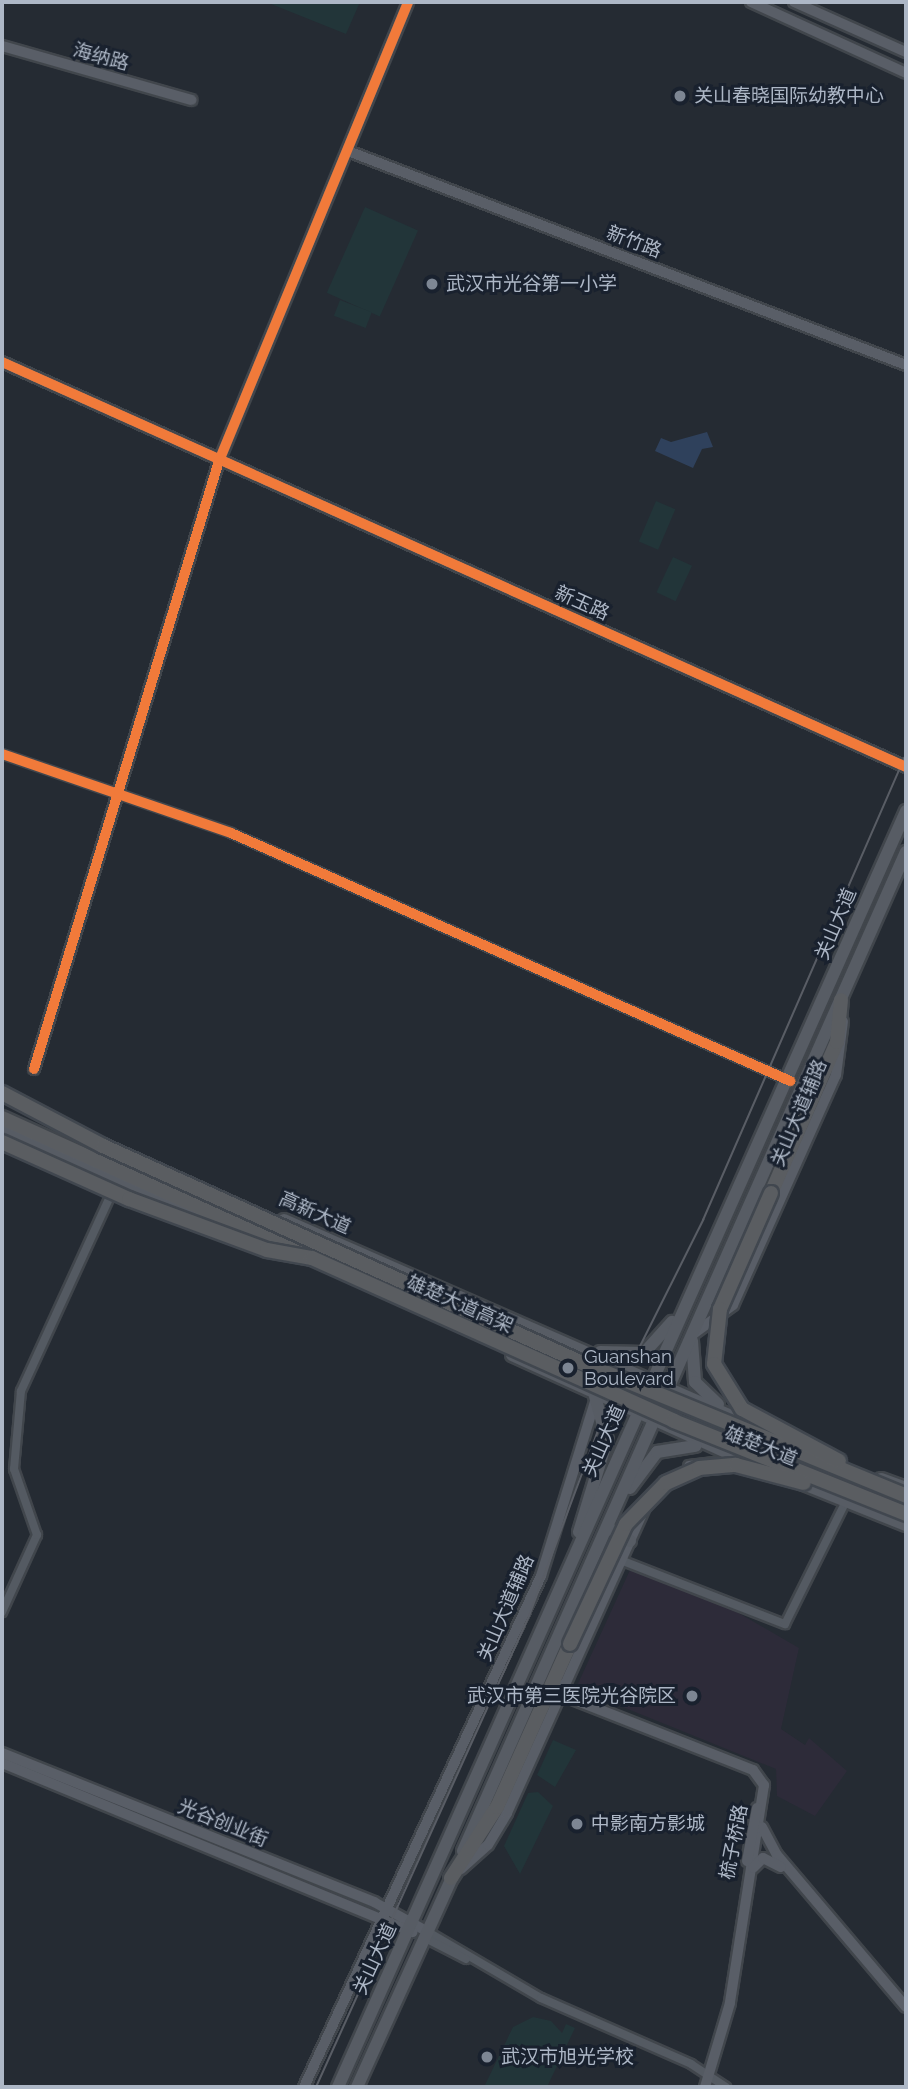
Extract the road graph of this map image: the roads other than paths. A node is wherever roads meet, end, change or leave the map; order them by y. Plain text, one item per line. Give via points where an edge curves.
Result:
1 (408, 2) edge
2 (751, 2) edge
3 (794, 2) edge
4 (2, 46) edge
5 (906, 51) edge
6 (906, 74) edge
7 (191, 100) dead end
8 (348, 151) junction
9 (2, 362) edge
10 (906, 365) edge
11 (219, 461) junction
12 (2, 754) edge
13 (906, 767) edge
14 (119, 792) junction
15 (906, 811) edge
16 (906, 852) edge
17 (841, 1000) junction
18 (34, 1069) dead end
19 (790, 1082) junction
20 (2, 1096) edge
21 (2, 1118) edge
22 (2, 1131) edge
23 (2, 1142) edge
24 (117, 1182) junction
25 (312, 1258) junction
26 (684, 1305) junction
27 (692, 1335) junction
28 (561, 1344) junction
29 (614, 1364) joint
30 (652, 1381) junction
31 (668, 1388) junction
32 (599, 1398) junction
33 (732, 1414) junction
34 (637, 1415) junction
35 (652, 1421) junction
36 (720, 1451) junction
37 (750, 1463) junction
38 (906, 1488) edge
39 (906, 1495) edge
40 (846, 1501) junction
41 (906, 1516) edge
42 (906, 1525) edge
43 (606, 1527) junction
44 (630, 1541) junction
45 (574, 1560) junction
46 (623, 1561) junction
47 (589, 1568) junction
48 (611, 1578) junction
49 (2, 1612) edge
50 (564, 1682) junction
51 (552, 1708) junction
52 (2, 1753) edge
53 (2, 1763) edge
54 (762, 1827) junction
55 (753, 1868) junction
56 (451, 1878) junction
57 (387, 1914) junction
58 (411, 1927) junction
59 (427, 1935) junction
60 (906, 2007) edge
61 (906, 2015) edge
62 (708, 2081) edge
63 (304, 2087) edge
64 (338, 2087) edge
65 (357, 2087) edge
66 (726, 2087) edge

1 - 8 main road
2 - 6 main road
3 - 5 main road
4 - 7 main road, 海纳路
8 - 10 main road, 新竹路
8 - 11 main road
9 - 11 main road, 新玉路
11 - 13 main road, 新玉路
11 - 14 main road
12 - 14 street
14 - 18 main road
14 - 19 street via 231,833
15 - 19 main road, 关山大道
16 - 17 main road, 关山大道
17 - 27 main road, 关山大道
17 - 27 main road, 关山大道辅路 via 845,1037 836,1075 733,1305
17 - 39 highway, bridge via 837,1042 714,1331 714,1364 723,1387 769,1427
19 - 26 main road, 关山大道
20 - 28 main road, 高新大道
20 - 39 highway, 雄楚大道高架, bridge via 679,1406
21 - 25 highway, 雄楚大道高架, bridge
22 - 24 main road
23 - 25 highway, bridge via 129,1199 267,1250
24 - 32 main road via 352,1281
24 - 49 street via 21,1391 13,1469 37,1535
25 - 41 highway, 雄楚大道高架, bridge via 674,1421
26 - 28 main road via 644,1353 626,1357
26 - 30 main road, 关山大道
27 - 31 main road, 关山大道
27 - 33 main road via 695,1382
28 - 29 main road, 高新大道
29 - 30 main road, 雄楚大道
30 - 31 main road, 雄楚大道
30 - 34 main road, 关山大道
31 - 33 main road, 雄楚大道
31 - 35 main road, 关山大道
32 - 34 main road, 雄楚大道
32 - 45 main road via 607,1440
32 - 57 main road, 关山大道辅路 via 541,1576
33 - 38 main road, 雄楚大道
34 - 35 main road, 雄楚大道
34 - 45 main road, 关山大道
35 - 36 main road, 雄楚大道
35 - 43 main road, 关山大道
36 - 37 main road, 雄楚大道
36 - 43 main road via 683,1443 657,1452
37 - 40 main road, 雄楚大道
37 - 44 main road via 703,1461 674,1473 650,1498
40 - 42 main road, 雄楚大道
40 - 46 street via 785,1624
41 - 56 highway, bridge via 752,1467 716,1465 683,1474 647,1498 626,1524 497,1807
43 - 44 main road
43 - 47 main road, 关山大道
44 - 46 main road
45 - 58 main road, 关山大道
46 - 48 main road
47 - 48 main road
47 - 56 main road, 关山大道
48 - 50 main road
50 - 51 main road
50 - 54 main road, 梳子桥路 via 570,1698 758,1773 765,1792
51 - 56 main road via 508,1813 488,1845
51 - 62 main road, 梳子桥路 via 566,1703 746,1772 757,1783 760,1800
52 - 57 main road, 光谷创业街
53 - 57 main road, 光谷创业街
54 - 55 main road, 梳子桥路
54 - 60 main road via 777,1856
55 - 61 main road via 762,1858 777,1862
55 - 62 main road, 梳子桥路
56 - 59 main road, 关山大道
57 - 58 main road, 光谷创业街
57 - 63 main road, 关山大道辅路
58 - 59 main road, 光谷创业街
58 - 64 main road, 关山大道
59 - 62 street via 540,2002
59 - 65 main road, 关山大道
62 - 66 street

